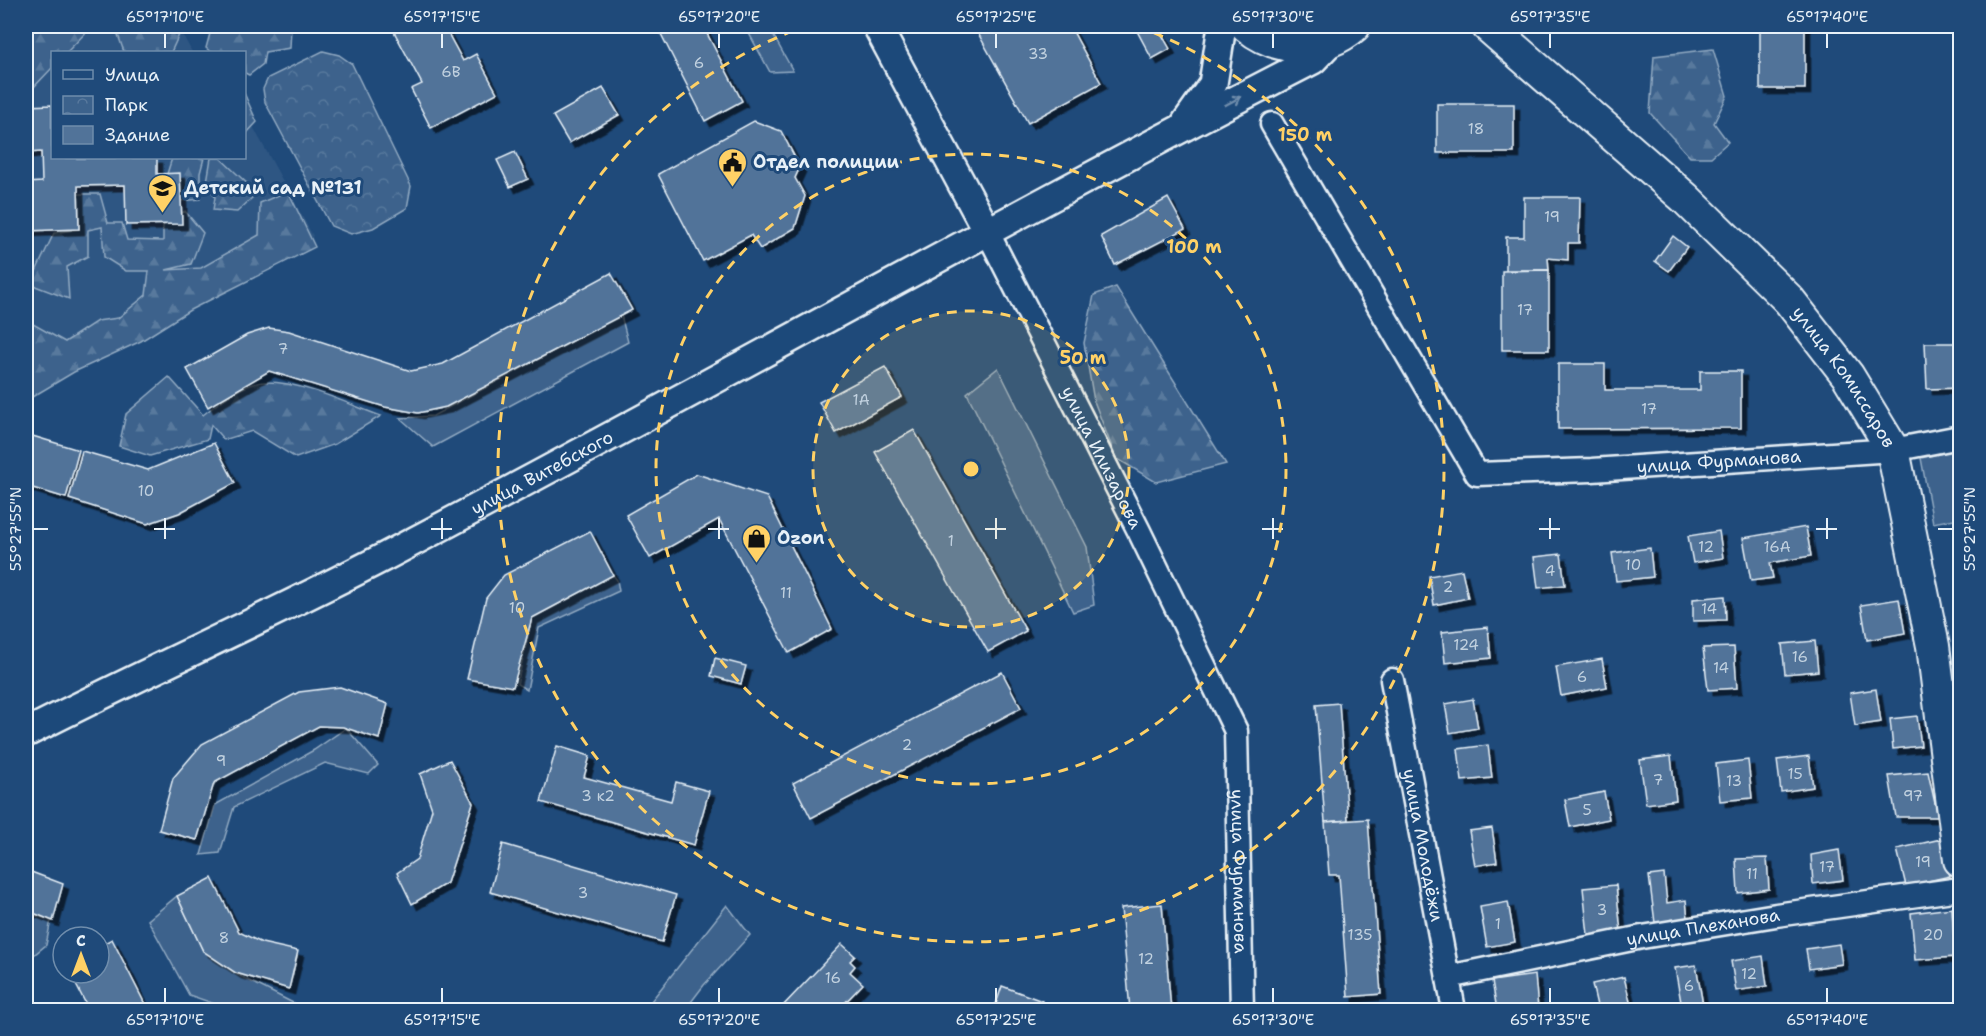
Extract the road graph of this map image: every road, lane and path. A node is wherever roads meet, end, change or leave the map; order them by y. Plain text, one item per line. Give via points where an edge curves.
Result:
1 (877, 26) edge
2 (1222, 26) edge
3 (1247, 26) edge
4 (1487, 27) edge
5 (1343, 32) edge
6 (1272, 124) dead end
7 (1181, 128) junction
8 (987, 231) junction
9 (1960, 437) edge
10 (1893, 450) junction
11 (1392, 680) dead end
12 (1236, 731) joint
13 (26, 734) edge
14 (1960, 861) edge
15 (1960, 889) edge
16 (1448, 977) junction
17 (1242, 1011) edge
18 (1454, 1011) edge

1 - 8 street, улица Илизарова
2 - 7 street via 1213,84
3 - 5 main road via 1282,44 1308,46
4 - 10 main road, улица Комиссаров via 1685,198 1789,300 1848,376
7 -> 5 street, улица Витебского via 1313,60
6 - 10 street, улица Фурманова via 1477,474
7 - 8 street, улица Витебского
8 - 12 street, улица Илизарова
8 - 13 street, улица Витебского via 384,556
9 - 10 street, улица Фурманова
10 - 14 main road, улица Комиссаров via 1933,646
11 - 16 street, улица Молодёжи
12 - 17 street, улица Фурманова
15 - 16 street, улица Плеханова via 1653,935
16 - 18 street, улица Молодёжи

